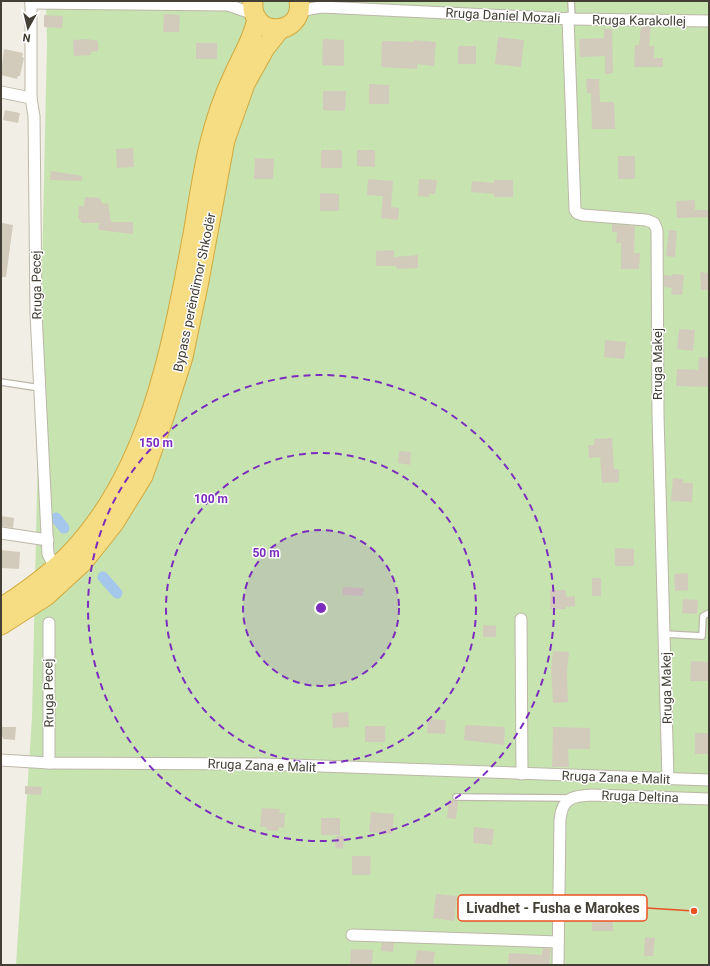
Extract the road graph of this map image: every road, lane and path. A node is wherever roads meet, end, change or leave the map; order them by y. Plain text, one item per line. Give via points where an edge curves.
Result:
1 (571, 1) edge
2 (31, 2) edge
3 (304, 5) edge
4 (254, 10) edge
5 (570, 19) junction
6 (709, 20) edge
7 (280, 29) junction
8 (1, 92) edge
9 (31, 98) junction
10 (1, 382) edge
11 (41, 389) junction
12 (1, 533) edge
13 (48, 540) junction
14 (55, 568) junction
15 (3, 603) edge
16 (709, 612) edge
17 (521, 619) dead end
18 (49, 623) dead end
19 (1, 625) edge
20 (665, 634) junction
21 (1, 760) edge
22 (49, 763) junction
23 (522, 774) junction
24 (668, 779) junction
25 (709, 780) edge
26 (456, 797) dead end
27 (572, 798) junction
28 (709, 799) edge
29 (352, 935) dead end
30 (558, 942) junction
31 (558, 965) edge

1 - 5 lane
2 - 4 street via 231,6
2 - 9 street, Rruga Pecej
3 - 5 street, Rruga Daniel Mozali
3 - 7 highway, Bypass perëndimor Shkodër via 294,21
4 - 7 highway via 266,27
4 - 14 highway, Bypass perëndimor Shkodër via 250,42 229,85 214,125 171,343 143,433 123,478 103,513
5 - 6 street, Rruga Karakollej
5 - 20 street, Rruga Makej via 575,210 583,216 646,220 654,223 657,230 658,416
7 - 19 highway, Bypass perëndimor Shkodër via 265,48 245,84 227,132 183,357 143,476 114,523 83,562 46,596
8 - 9 street
9 - 11 street, Rruga Pecej via 34,116 36,313
10 - 11 lane
11 - 13 street, Rruga Pecej
12 - 13 street
13 - 14 street, Rruga Pecej via 48,554
14 - 15 highway, Bypass perëndimor Shkodër via 28,591
16 - 20 lane via 703,616 702,636
17 - 23 street
18 - 22 street, Rruga Pecej
20 - 24 street, Rruga Makej
21 - 22 street, Rruga Zana e Malit
22 - 23 street, Rruga Zana e Malit via 264,764
23 - 24 street, Rruga Zana e Malit
24 - 25 street, Rruga Zana e Malit
26 - 27 lane, Rruga Deltina
27 - 28 street, Rruga Deltina via 592,795
27 - 30 street via 561,810
29 - 30 street
30 - 31 street

